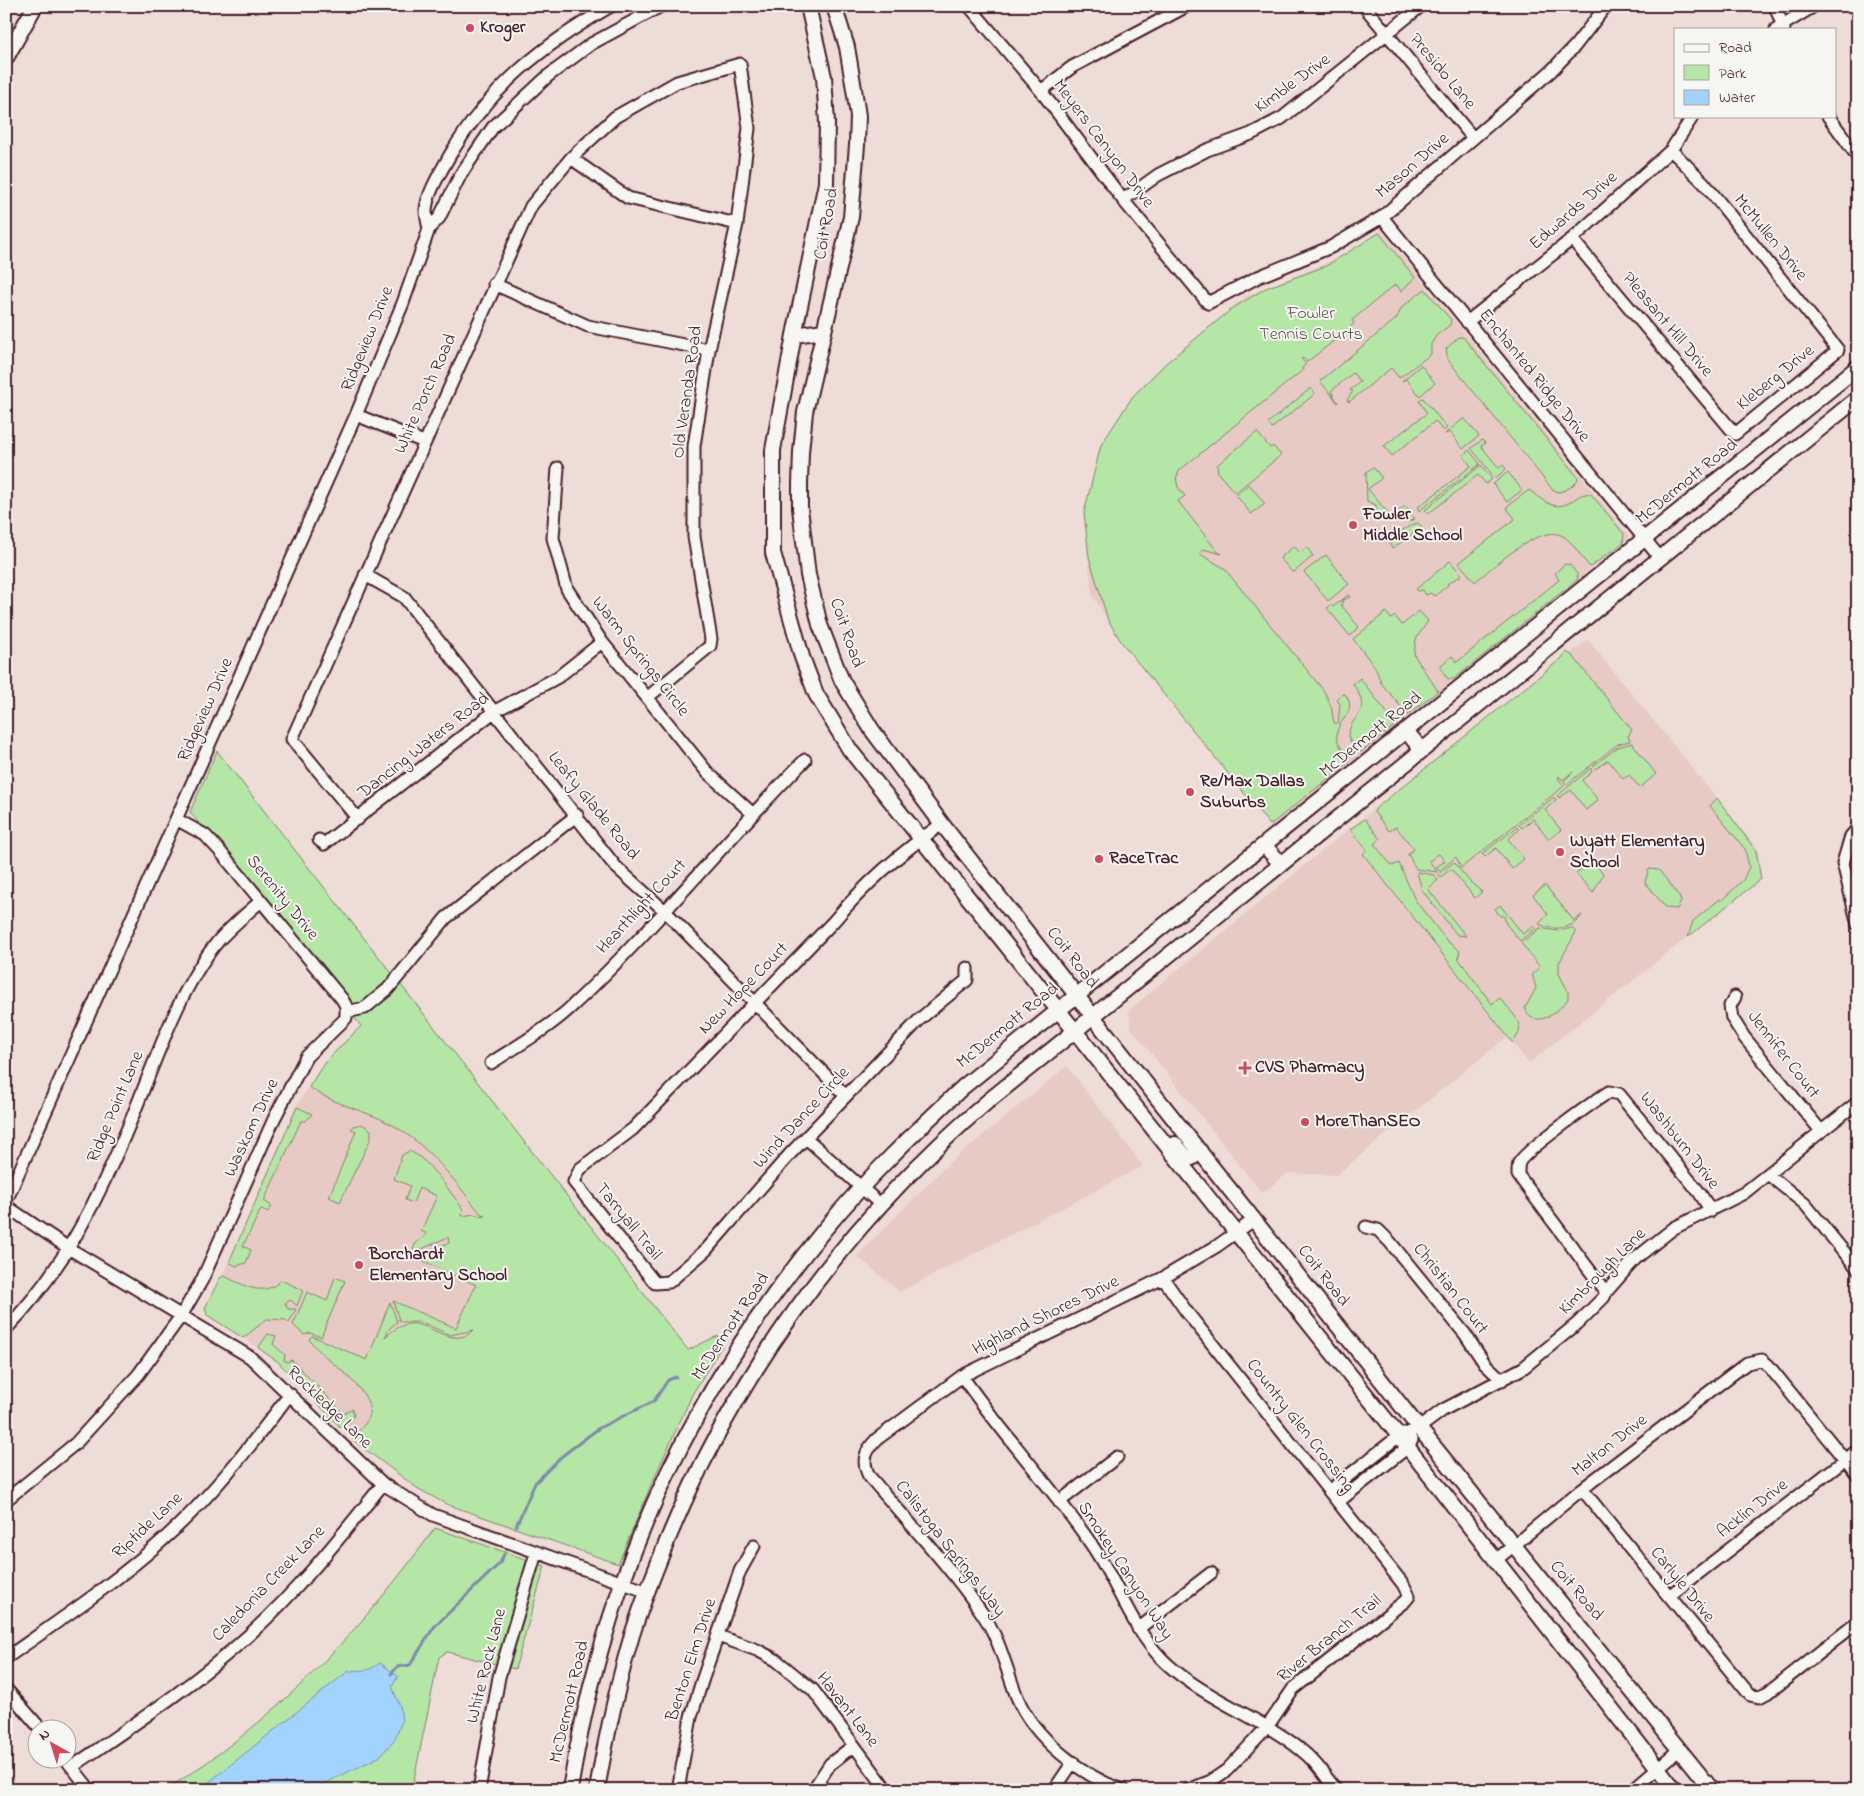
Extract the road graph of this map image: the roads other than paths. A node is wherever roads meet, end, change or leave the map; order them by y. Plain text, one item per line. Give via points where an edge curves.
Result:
1 (35, 6) edge
2 (611, 6) edge
3 (661, 6) edge
4 (808, 6) edge
5 (834, 6) edge
6 (969, 6) edge
7 (1187, 6) edge
8 (1364, 6) edge
9 (1420, 6) edge
10 (1606, 6) edge
11 (1775, 6) edge
12 (1814, 6) edge
13 (1780, 27) edge
14 (1388, 34) junction
15 (6, 58) edge
16 (740, 64) joint
17 (1041, 91) junction
18 (1692, 118) edge
19 (1829, 118) edge
20 (1473, 138) junction
21 (1671, 150) junction
22 (1858, 157) edge
23 (571, 158) junction
24 (1123, 200) junction
25 (1382, 217) junction
26 (737, 224) junction
27 (429, 229) junction
28 (1572, 238) junction
29 (494, 284) junction
30 (1208, 303) joint
31 (1467, 322) junction
32 (824, 330) junction
33 (794, 335) junction
34 (709, 350) junction
35 (819, 350) junction
36 (1838, 350) joint
37 (1858, 367) edge
38 (1858, 398) edge
39 (1809, 407) junction
40 (356, 414) junction
41 (1824, 425) junction
42 (1735, 434) joint
43 (424, 442) junction
44 (558, 468) dead end
45 (1646, 540) junction
46 (1660, 558) junction
47 (365, 575) junction
48 (602, 642) junction
49 (648, 697) junction
50 (494, 710) junction
51 (1406, 731) junction
52 (1422, 750) junction
53 (805, 760) dead end
54 (752, 813) junction
55 (577, 815) junction
56 (176, 819) junction
57 (358, 819) junction
58 (942, 824) junction
59 (1854, 832) edge
60 (920, 839) junction
61 (319, 840) dead end
62 (1264, 845) junction
63 (1281, 864) junction
64 (261, 901) junction
65 (665, 911) junction
66 (1858, 924) edge
67 (967, 968) dead end
68 (1077, 995) junction
69 (1735, 997) dead end
70 (755, 1002) junction
71 (1058, 1009) junction
72 (346, 1012) junction
73 (1093, 1016) junction
74 (1075, 1031) junction
75 (491, 1063) dead end
76 (846, 1096) junction
77 (1858, 1102) edge
78 (1154, 1131) junction
79 (1821, 1131) junction
80 (806, 1138) junction
81 (1200, 1151) junction
82 (1769, 1175) junction
83 (574, 1182) joint
84 (863, 1188) junction
85 (6, 1201) edge
86 (880, 1204) junction
87 (6, 1206) edge
88 (1711, 1211) junction
89 (1255, 1219) junction
90 (1366, 1227) dead end
91 (1234, 1232) junction
92 (70, 1249) junction
93 (1858, 1270) edge
94 (1163, 1278) junction
95 (655, 1283) joint
96 (1606, 1292) junction
97 (181, 1316) junction
98 (6, 1329) edge
99 (962, 1376) junction
100 (1502, 1380) junction
101 (290, 1394) junction
102 (1419, 1428) junction
103 (1404, 1442) junction
104 (1858, 1450) edge
105 (1117, 1457) dead end
106 (864, 1458) joint
107 (1845, 1459) junction
108 (1858, 1476) edge
109 (383, 1484) junction
110 (1582, 1489) junction
111 (1329, 1491) junction
112 (6, 1500) edge
113 (1059, 1502) junction
114 (1338, 1502) junction
115 (1514, 1545) junction
116 (754, 1546) dead end
117 (536, 1553) junction
118 (1496, 1560) junction
119 (1211, 1573) dead end
120 (622, 1582) junction
121 (648, 1592) junction
122 (1409, 1596) joint
123 (1669, 1596) junction
124 (1858, 1622) edge
125 (1138, 1629) junction
126 (718, 1636) junction
127 (6, 1658) edge
128 (6, 1688) edge
129 (32, 1718) edge
130 (1266, 1727) junction
131 (853, 1746) junction
132 (1680, 1750) junction
133 (78, 1757) edge
134 (1073, 1762) junction
135 (72, 1768) edge
136 (1658, 1768) junction
137 (90, 1790) edge
138 (479, 1790) edge
139 (570, 1790) edge
140 (597, 1790) edge
141 (678, 1790) edge
142 (813, 1790) edge
143 (887, 1790) edge
144 (1054, 1790) edge
145 (1123, 1790) edge
146 (1188, 1790) edge
147 (1336, 1790) edge
148 (1632, 1790) edge
149 (1676, 1790) edge
150 (1712, 1790) edge

1 - 15 main road
2 - 27 street, Ridgeview Drive via 565,33 497,90 476,115 437,178 426,210
3 - 27 street, Ridgeview Drive via 592,44 548,76 493,126 461,174 439,218
4 - 33 main road, Coit Road via 824,77 826,183
5 - 32 main road, Coit Road via 847,47 858,116 851,217
6 - 17 street, Meyers Canyon Drive
7 - 17 street via 1072,67
8 - 14 street, Presido Lane
9 - 14 street, Kimble Drive
10 - 20 street, Mason Drive via 1551,71
11 - 13 street
12 - 13 street
14 - 20 street, Presido Lane
14 - 24 street, Kimble Drive via 1282,118 1158,174
16 - 23 street, White Porch Road via 677,82 615,117
16 - 26 street, Old Veranda Road via 748,128
17 - 24 street, Meyers Canyon Drive
18 - 21 street, Edwards Drive
19 - 22 street
20 - 25 street, Mason Drive
21 - 28 street, Edwards Drive
21 - 36 street, McMullen Drive via 1704,183
23 - 26 street via 628,198
23 - 29 street, White Porch Road via 531,206
24 - 30 street, Meyers Canyon Drive
25 - 30 street, Mason Drive via 1331,247
25 - 31 street, Enchanted Ridge Drive
26 - 34 street, Old Veranda Road
27 - 40 street, Ridgeview Drive via 403,303
28 - 31 street, Edwards Drive
28 - 42 street, Pleasant Hill Drive
29 - 34 street via 588,326
29 - 43 street, White Porch Road
31 - 45 street, Enchanted Ridge Drive
32 - 33 main road
32 - 35 main road, Coit Road
33 - 35 main road
33 - 60 main road, Coit Road via 773,450 773,553 802,657 816,694 850,750
34 - 49 street, Old Veranda Road via 694,446 694,537 710,646
35 - 58 main road, Coit Road via 805,412 800,484 805,550 820,625 854,702
36 - 42 street, Kleberg Drive
37 - 39 main road, McDermott Road
38 - 41 main road
39 - 41 main road
39 - 45 main road, McDermott Road
40 - 43 street
40 - 56 street, Ridgeview Drive
41 - 46 main road
43 - 47 street, White Porch Road
44 - 48 street, Warm Springs Circle via 553,538 567,589
45 - 46 street, Enchanted Ridge Drive
45 - 51 main road, McDermott Road
46 - 52 main road
47 - 50 street, Leafy Glade Road via 404,597
47 - 57 street, White Porch Road via 292,739
48 - 49 street, Warm Springs Circle
48 - 50 street, Dancing Waters Road via 558,676
49 - 54 street, Warm Springs Circle via 708,773
50 - 55 street, Leafy Glade Road
50 - 57 street, Dancing Waters Road
51 - 52 main road
51 - 62 main road, McDermott Road
52 - 63 main road
53 - 54 street, Hearthlight Court
54 - 65 street, Hearthlight Court
55 - 65 street, Leafy Glade Road via 615,866
55 - 72 street via 446,918 388,988 365,1008
56 - 64 street, Serenity Drive via 205,835
56 - 85 street, Ridgeview Drive
57 - 61 street, Dancing Waters Road via 324,844
58 - 60 street, New Hope Court
58 - 68 main road, Coit Road
59 - 66 street via 1843,863
60 - 70 street, New Hope Court via 856,894
60 - 71 main road, Coit Road
62 - 63 main road
62 - 68 main road, McDermott Road
63 - 73 main road
64 - 72 street, Serenity Drive via 342,999
64 - 92 street, Ridge Point Lane via 219,940 198,972
65 - 70 street, Leafy Glade Road
65 - 75 street, Hearthlight Court via 569,1009
67 - 76 street, Wind Dance Circle via 966,980 921,1018
68 - 71 main road, McDermott Road
68 - 73 main road, Coit Road
69 - 79 street, Jennifer Court via 1730,1006 1732,1018
70 - 76 street, Leafy Glade Road
70 - 83 street, New Hope Court via 633,1129 580,1168
71 - 74 main road, Coit Road
71 - 84 main road, McDermott Road via 963,1087
72 - 97 street, Waskom Drive via 342,1023 306,1057 291,1084 202,1280
73 - 74 main road
73 - 81 main road, Coit Road
74 - 78 main road, Coit Road
74 - 86 main road via 983,1106
76 - 80 street, Wind Dance Circle
77 - 79 street, Kimbrough Lane
78 - 81 main road via 1167,1134 1186,1157 1192,1158
78 - 91 main road, Coit Road
79 - 82 street, Kimbrough Lane
80 - 84 street
80 - 95 street, Wind Dance Circle via 706,1250 669,1282
81 - 89 main road, Coit Road
82 - 88 street, Kimbrough Lane
82 - 93 street via 1805,1204
83 - 95 street, Tarryall Trail
84 - 86 street
84 - 120 main road, McDermott Road via 825,1229 764,1307 711,1388 646,1520
86 - 121 main road via 789,1318 734,1404 674,1523
87 - 92 street, Rockledge Lane
88 - 96 street, Kimbrough Lane via 1674,1228 1635,1259
88 - 96 street, Washburn Drive via 1619,1094 1609,1092 1587,1106 1533,1148 1520,1162 1518,1175
89 - 91 street, Highland Shores Drive
89 - 102 main road, Coit Road
90 - 100 street, Christian Court via 1378,1230 1390,1242
91 - 94 street, Highland Shores Drive via 1217,1246
91 - 103 main road, Coit Road
92 - 97 street, Rockledge Lane
92 - 98 street, Ridge Point Lane via 50,1279
94 - 99 street, Highland Shores Drive
94 - 111 street, Country Glen Crossing
96 - 100 street, Kimbrough Lane via 1578,1323 1523,1368
97 - 101 street, Rockledge Lane via 250,1357
97 - 112 street, Waskom Drive via 138,1376 76,1443
99 - 106 street, Highland Shores Drive via 878,1439
99 - 113 street, Smokey Canyon Way via 988,1414
100 - 102 street, Kimbrough Lane via 1443,1410
101 - 109 street, Rockledge Lane
101 - 127 street, Riptide Lane via 212,1489 158,1545 105,1588
102 - 103 street, Kimbrough Lane
102 - 115 main road, Coit Road
103 - 111 street
103 - 114 street
103 - 118 main road, Coit Road
104 - 107 street, Acklin Drive
105 - 113 street
106 - 134 street, Calistoga Springs Way via 869,1476 992,1629 1026,1714 1047,1741
107 - 108 street
107 - 110 street, Malton Drive via 1762,1360 1747,1363
107 - 123 street, Acklin Drive
109 - 117 street, Rockledge Lane via 433,1515
109 - 133 street, Caledonia Creek Lane via 317,1565 250,1634 181,1693
110 - 115 street, Malton Drive
110 - 123 street, Carlyle Drive
111 - 114 street, Country Glen Crossing
113 - 125 street, Smokey Canyon Way via 1091,1544
114 - 122 street, Country Glen Crossing
115 - 118 street, Malton Drive
115 - 132 main road, Coit Road
116 - 126 street, Benton Elm Drive via 740,1572
117 - 120 street, Rockledge Lane
117 - 138 street, White Rock Lane via 501,1669
118 - 136 main road, Coit Road
119 - 125 street
120 - 121 street, Rockledge Lane
120 - 139 main road, McDermott Road via 585,1709
121 - 140 main road via 632,1635
122 - 130 street, River Branch Trail via 1292,1689
123 - 124 street, Carlyle Drive via 1750,1695 1759,1698
125 - 130 street, Smokey Canyon Way via 1164,1661 1193,1684
126 - 131 street, Havant Lane via 758,1650 792,1671 813,1690
126 - 141 street, Benton Elm Drive via 691,1717
128 - 129 street
130 - 146 street, River Branch Trail via 1227,1770
130 - 147 street, Smokey Canyon Way via 1306,1754
131 - 142 street via 830,1764
131 - 143 street, Havant Lane
132 - 136 street
132 - 150 main road, Coit Road
134 - 144 street
134 - 145 street, Calistoga Springs Way
135 - 137 street
136 - 148 street
136 - 149 main road, Coit Road

